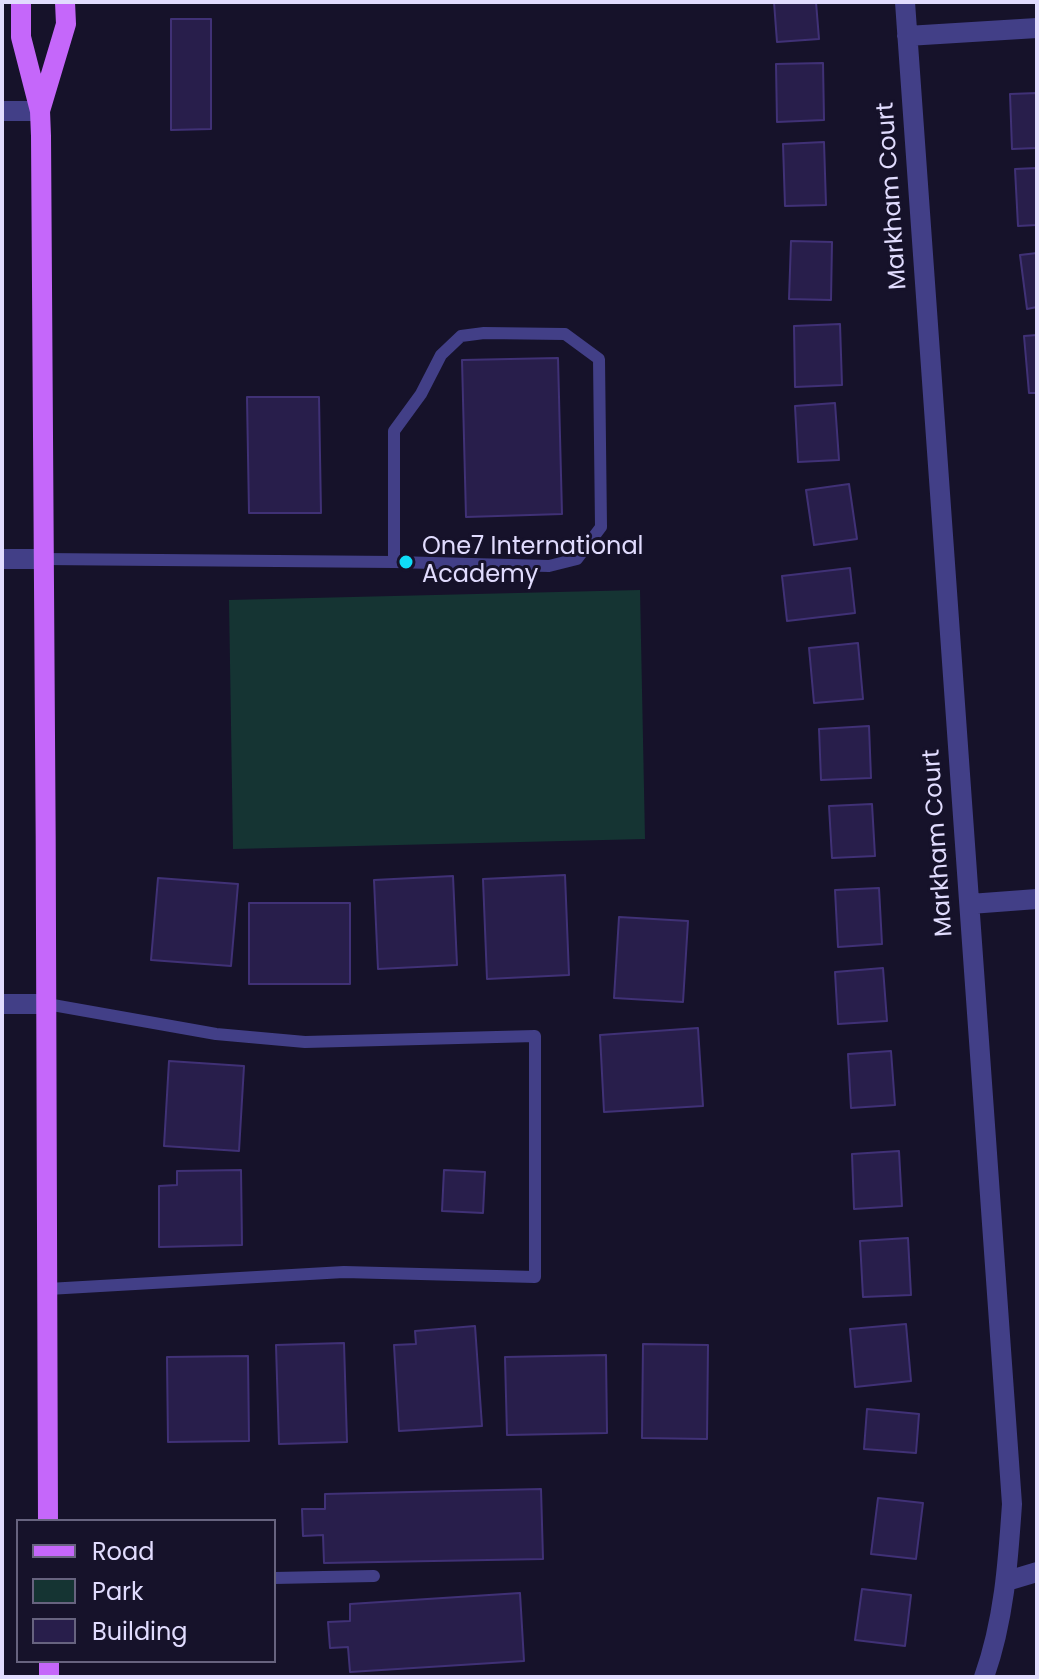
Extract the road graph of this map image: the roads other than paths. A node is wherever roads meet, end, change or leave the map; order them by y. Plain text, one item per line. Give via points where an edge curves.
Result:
1 (21, 2) edge
2 (65, 2) edge
3 (905, 2) edge
4 (1037, 28) edge
5 (907, 36) junction
6 (2, 111) edge
7 (40, 111) junction
8 (2, 559) edge
9 (43, 559) junction
10 (394, 562) junction
11 (1037, 899) edge
12 (970, 904) junction
13 (2, 1004) edge
14 (47, 1004) junction
15 (48, 1289) junction
16 (48, 1519) edge
17 (1037, 1572) edge
18 (374, 1576) dead end
19 (276, 1578) edge
20 (1007, 1581) junction
21 (984, 1677) edge

1 - 7 main road via 21,37
2 - 7 main road via 66,24
3 - 5 street, Markham Court
4 - 5 street
5 - 12 street, Markham Court
6 - 7 street
7 - 9 main road
8 - 9 street
9 - 10 lane
9 - 14 main road
10 - 10 lane via 394,431 441,355 461,336 565,334 599,359 601,527 577,559 549,566
11 - 12 street
12 - 20 street, Markham Court via 1012,1504
13 - 14 street
14 - 15 main road
14 - 15 lane via 216,1034 305,1042 535,1036 535,1277 344,1272
15 - 16 main road
17 - 20 street
18 - 19 lane
20 - 21 street, Markham Court

